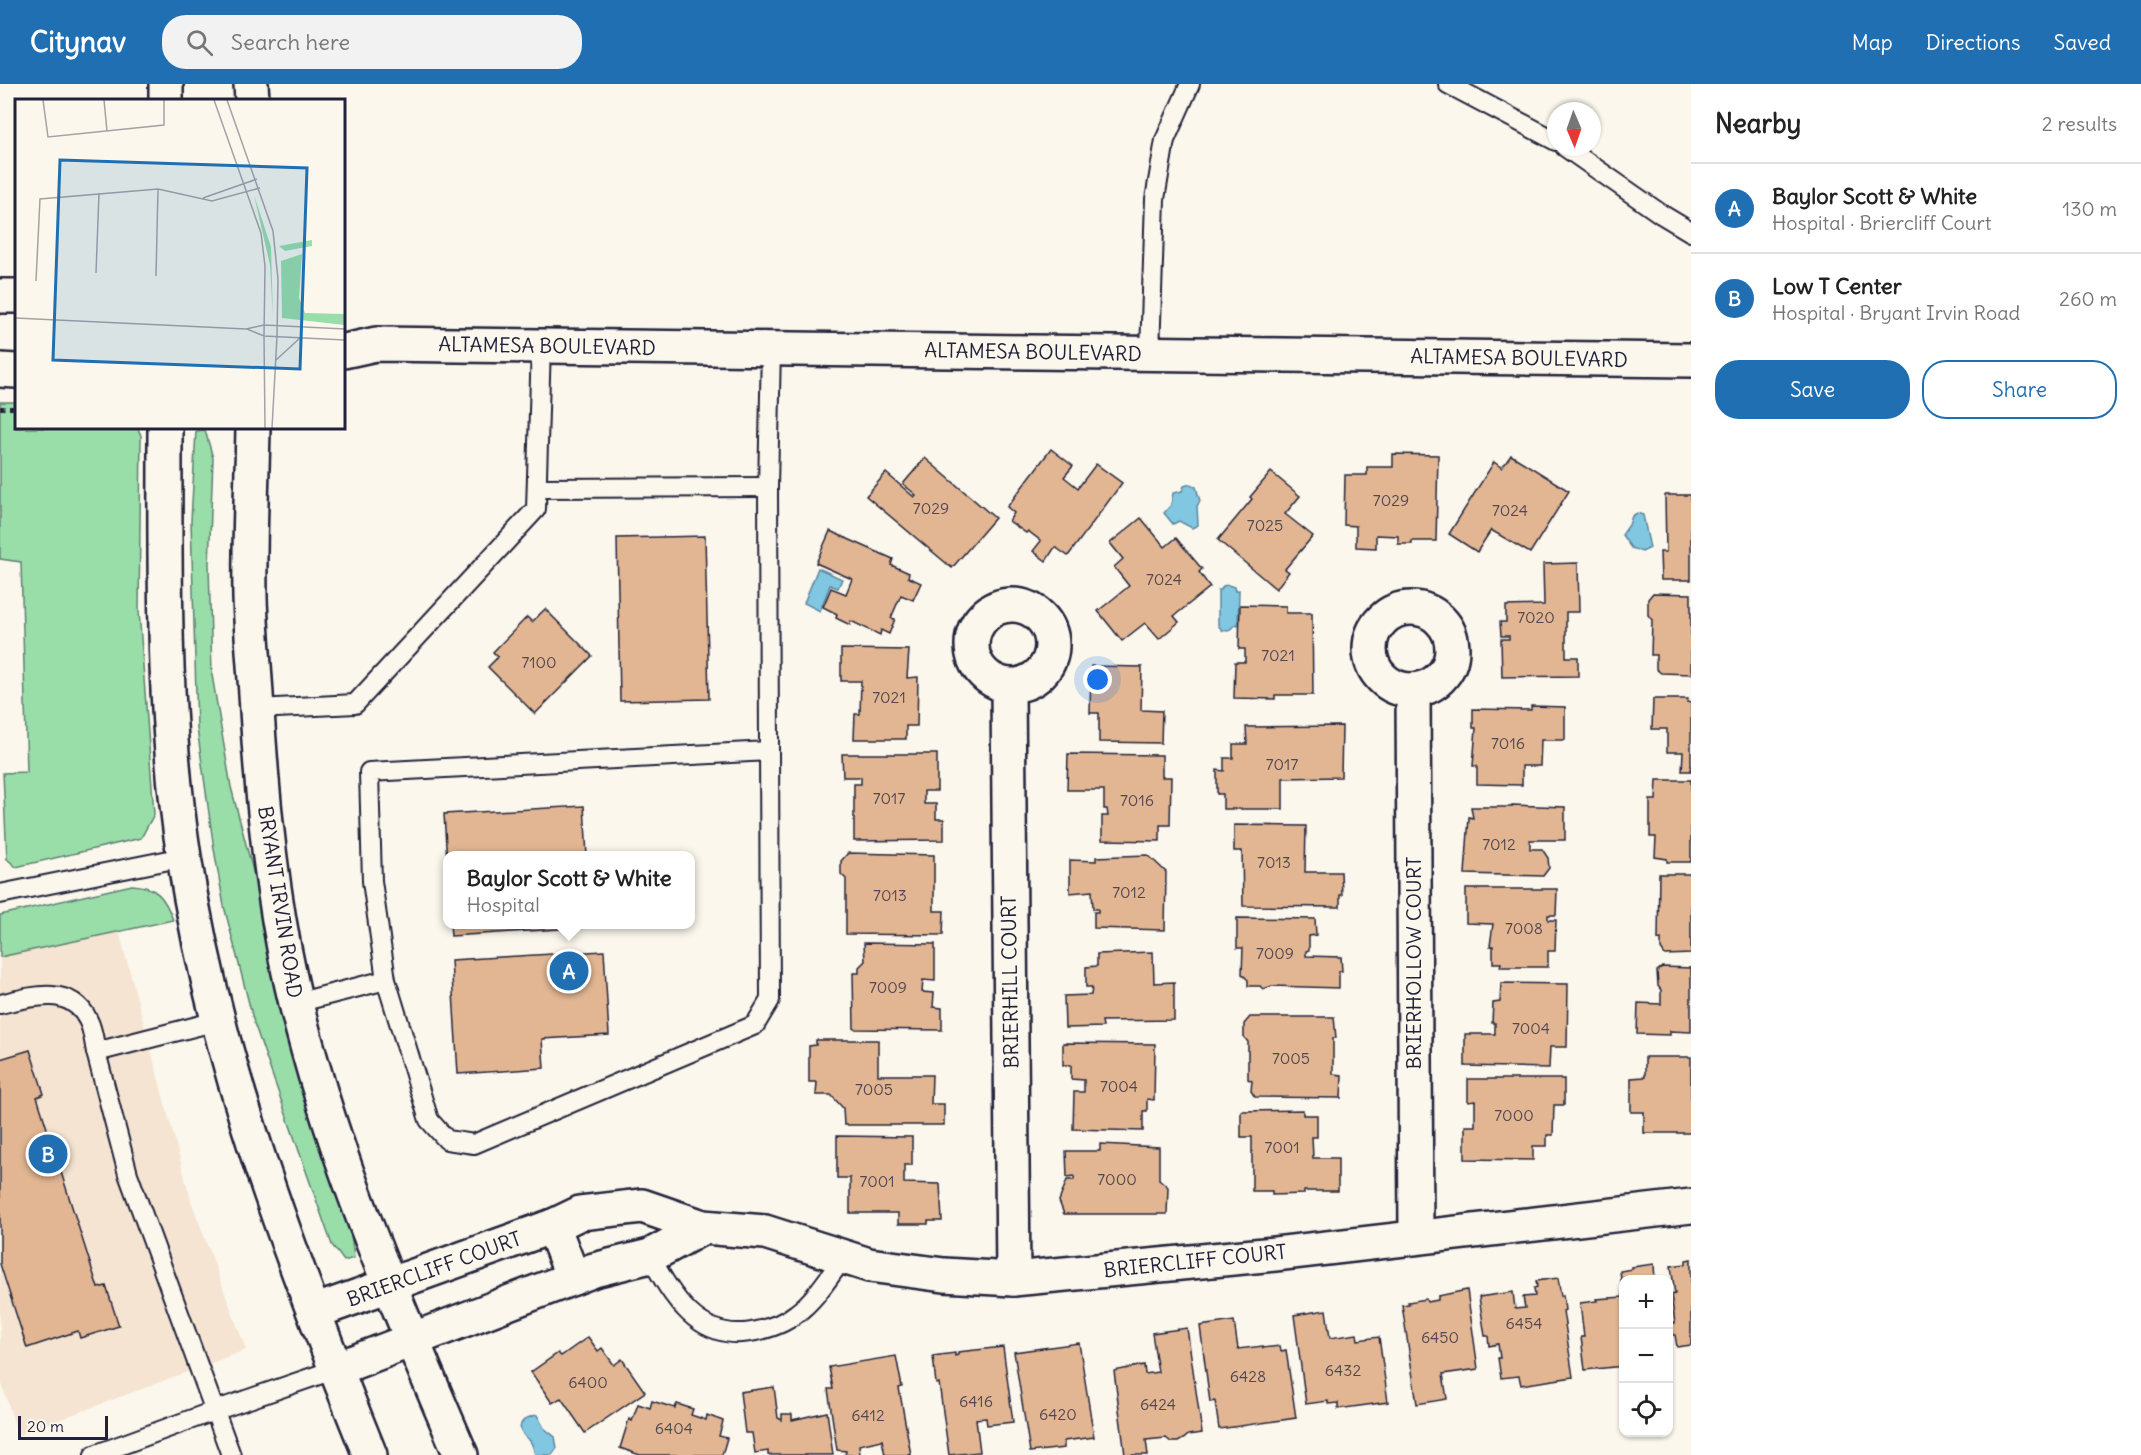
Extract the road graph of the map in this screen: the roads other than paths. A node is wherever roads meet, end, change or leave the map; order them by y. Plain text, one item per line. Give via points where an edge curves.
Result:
1 (251, 84) edge
2 (1190, 84) edge
3 (1448, 84) edge
4 (252, 99) edge
5 (1547, 136) edge
6 (1578, 156) edge
7 (1691, 232) edge
8 (345, 332) edge
9 (376, 344) junction
10 (541, 345) junction
11 (771, 348) junction
12 (345, 351) edge
13 (1150, 354) junction
14 (1691, 360) edge
15 (0, 370) edge
16 (15, 371) edge
17 (165, 429) edge
18 (253, 429) edge
19 (768, 487) junction
20 (537, 488) junction
21 (1008, 686) dead end
22 (1413, 690) dead end
23 (257, 709) junction
24 (769, 751) junction
25 (184, 857) junction
26 (0, 894) edge
27 (386, 980) junction
28 (296, 1003) junction
29 (0, 1004) edge
30 (217, 1021) junction
31 (96, 1052) junction
32 (1691, 1206) edge
33 (553, 1226) junction
34 (703, 1227) junction
35 (1416, 1237) junction
36 (650, 1256) junction
37 (844, 1257) junction
38 (573, 1278) junction
39 (1013, 1279) junction
40 (390, 1284) junction
41 (314, 1312) junction
42 (412, 1340) junction
43 (336, 1369) junction
44 (214, 1411) junction
45 (94, 1455) edge
46 (231, 1455) edge
47 (370, 1455) edge
48 (461, 1455) edge

1 - 4 street
2 - 13 lane via 1165,140 1155,199
3 - 5 lane
6 - 7 lane
8 - 9 street, ALTAMESA BOULEVARD
9 - 10 street, ALTAMESA BOULEVARD
9 - 12 street, ALTAMESA BOULEVARD
10 - 11 street, ALTAMESA BOULEVARD
10 - 20 lane
11 - 13 street, ALTAMESA BOULEVARD
11 - 19 lane
13 - 14 street, ALTAMESA BOULEVARD
15 - 16 street
17 - 25 street via 168,695
18 - 23 street, BRYANT IRVIN ROAD via 250,597
19 - 20 lane
19 - 24 lane
20 - 23 lane via 536,509 355,704
21 - 39 street, BRIERHILL COURT
22 - 35 street, BRIERHOLLOW COURT
23 - 28 street, BRYANT IRVIN ROAD via 260,779 275,896
24 - 27 lane via 369,772 372,880
24 - 27 lane via 770,1000 755,1025 474,1144 447,1140 429,1120
25 - 26 lane
25 - 30 street
27 - 28 lane
28 - 40 street, BRYANT IRVIN ROAD via 324,1101
29 - 31 lane via 44,995 66,999 89,1021
30 - 31 lane
30 - 41 street via 242,1107
31 - 44 lane via 128,1174
32 - 35 street, BRIERCLIFF COURT
33 - 34 street, BRIERCLIFF COURT via 580,1213 642,1206
33 - 38 street
33 - 40 street, BRIERCLIFF COURT
34 - 36 street
34 - 37 street, BRIERCLIFF COURT via 765,1232
35 - 39 street, BRIERCLIFF COURT
36 - 37 lane via 676,1299 696,1319 719,1332 742,1333 781,1323 799,1312
36 - 38 street
37 - 39 street, BRIERCLIFF COURT via 869,1265 944,1275
38 - 42 street
40 - 41 street, BRIERCLIFF COURT
40 - 42 street, BRYANT IRVIN ROAD
41 - 43 street
42 - 43 street
42 - 48 street, BRYANT IRVIN ROAD
43 - 44 lane
43 - 47 street
44 - 45 lane
44 - 46 lane

